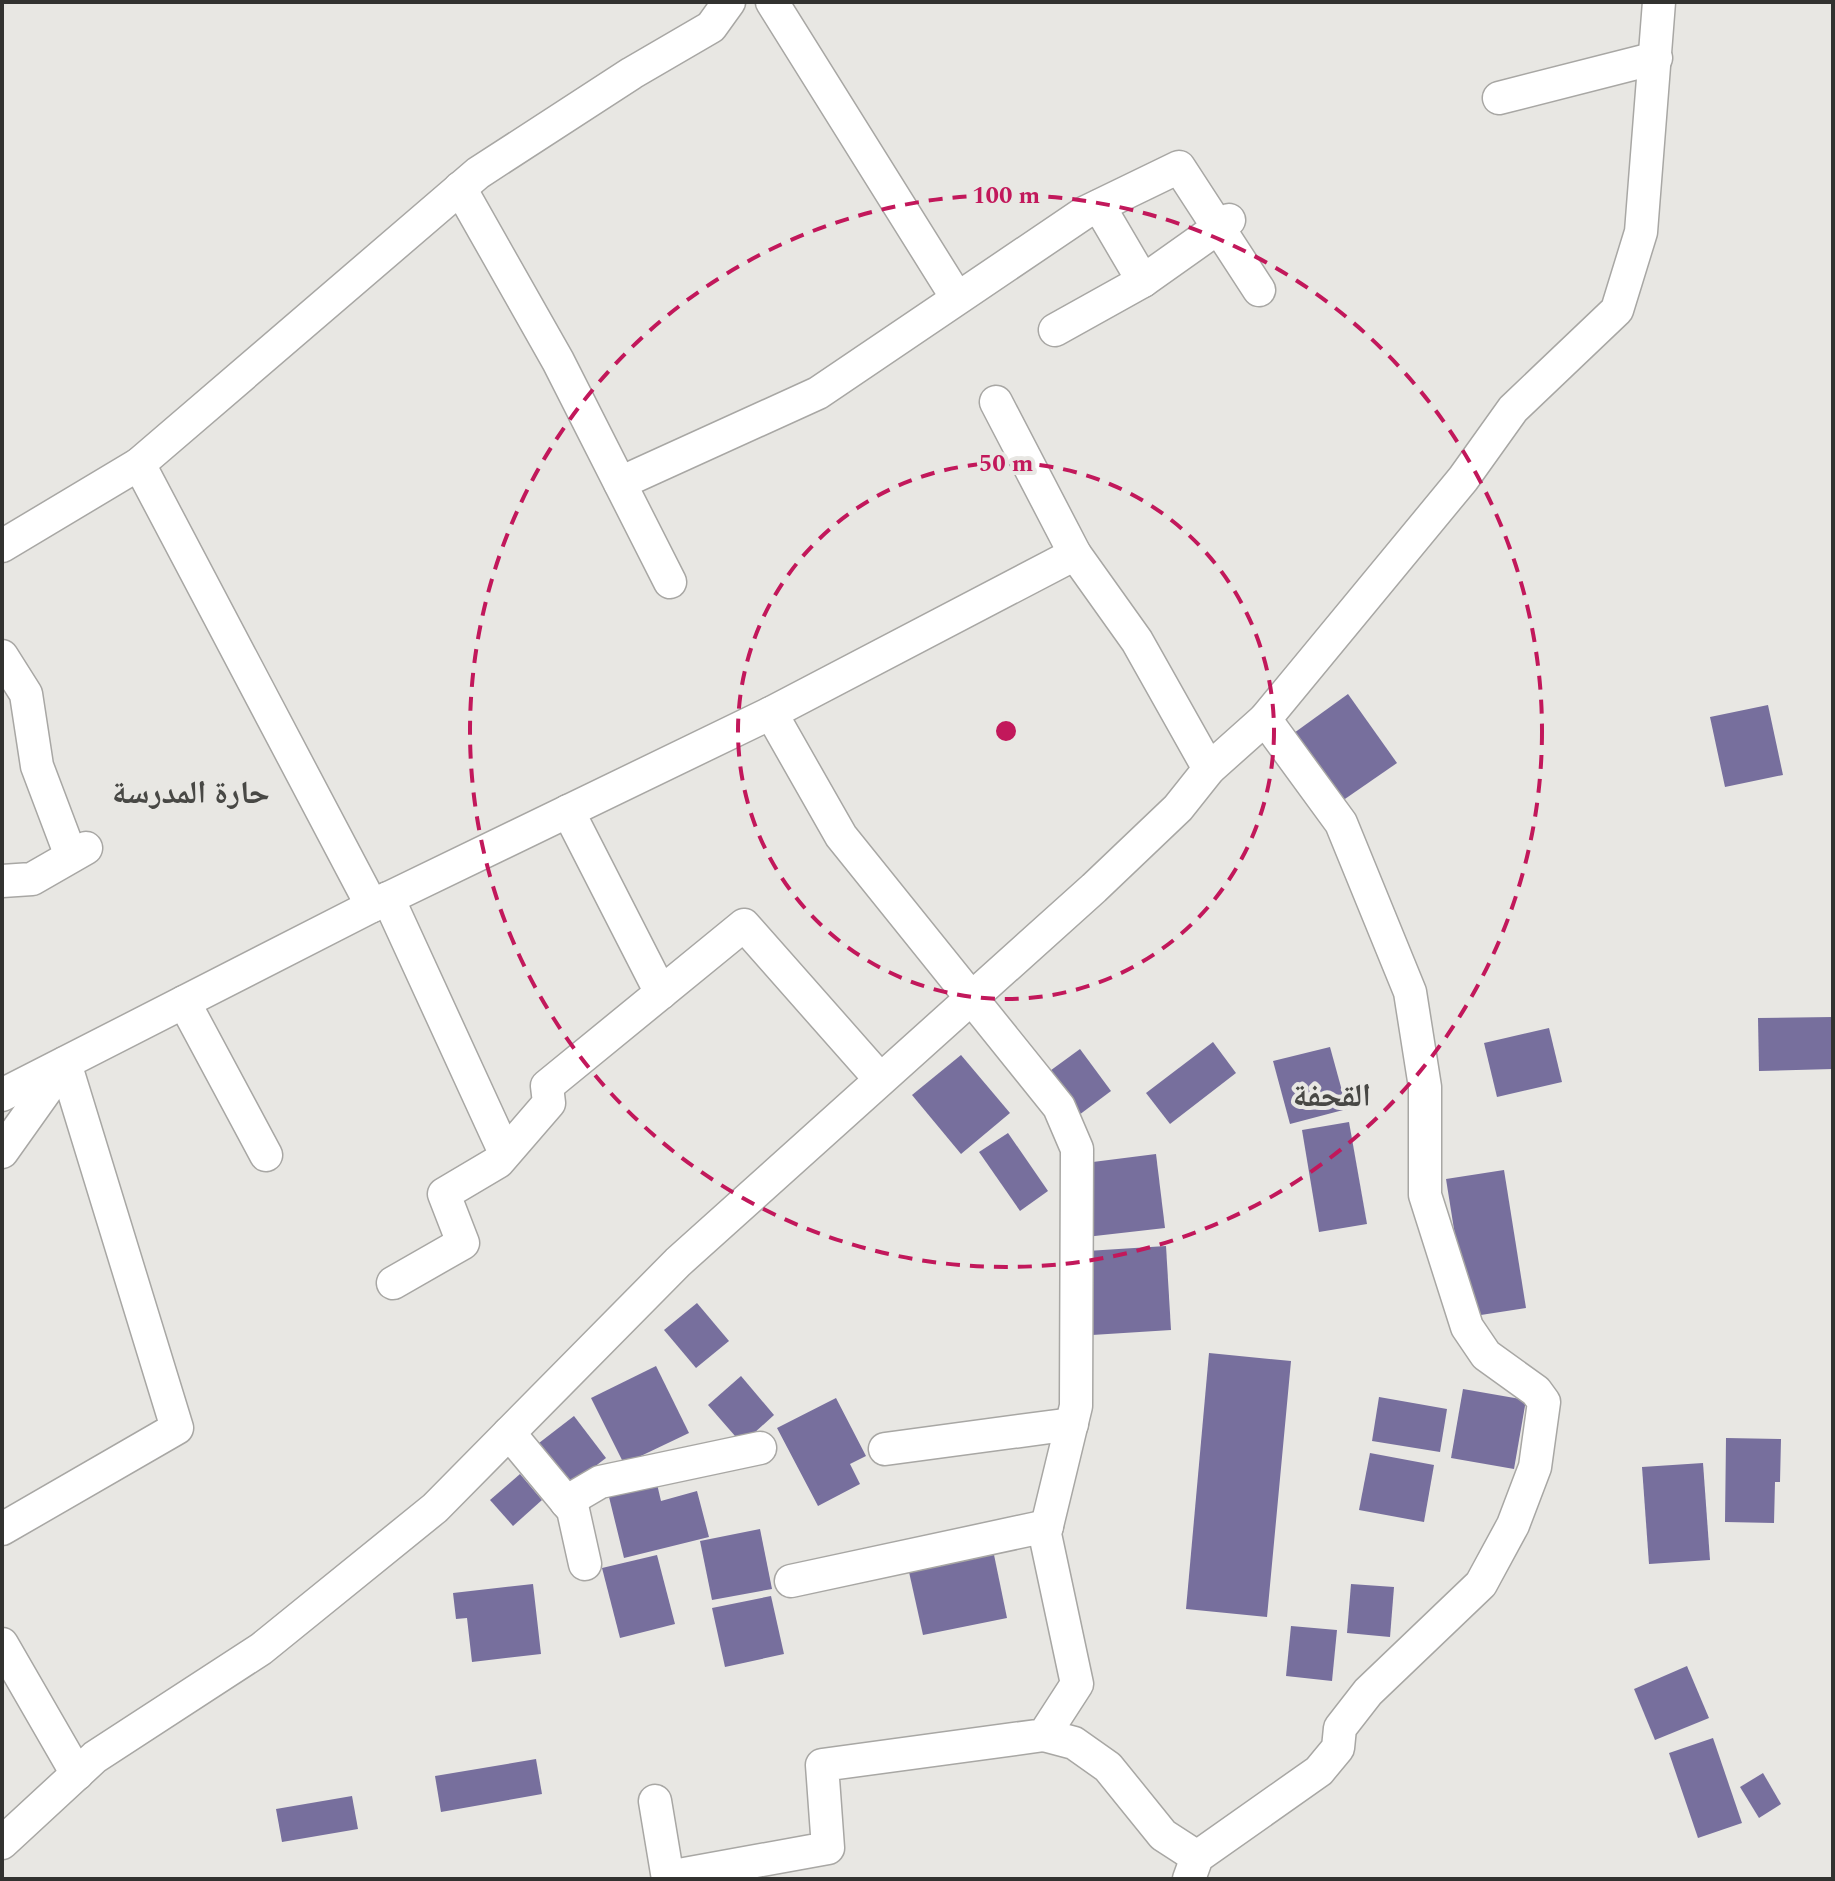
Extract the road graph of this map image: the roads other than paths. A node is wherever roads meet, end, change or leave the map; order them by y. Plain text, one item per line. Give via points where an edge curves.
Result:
1 (729, 2) edge
2 (772, 2) edge
3 (1659, 2) edge
4 (1656, 58) junction
5 (1499, 98) dead end
6 (460, 188) junction
7 (1099, 206) junction
8 (1224, 224) junction
9 (1143, 281) junction
10 (1259, 290) dead end
11 (957, 298) junction
12 (1055, 330) dead end
13 (996, 402) dead end
14 (139, 464) junction
15 (620, 483) junction
16 (2, 546) edge
17 (1075, 554) junction
18 (670, 582) dead end
19 (2, 656) edge
20 (14, 702) edge
21 (771, 713) junction
22 (1265, 719) junction
23 (1209, 769) junction
24 (568, 811) junction
25 (2, 881) edge
26 (380, 902) junction
27 (661, 993) junction
28 (970, 999) junction
29 (184, 1002) junction
30 (65, 1063) junction
31 (880, 1079) junction
32 (2, 1095) edge
33 (2, 1152) edge
34 (505, 1153) junction
35 (266, 1155) dead end
36 (393, 1283) dead end
37 (1072, 1424) junction
38 (509, 1433) junction
39 (760, 1448) dead end
40 (885, 1449) dead end
41 (566, 1502) junction
42 (1047, 1526) junction
43 (2, 1529) edge
44 (585, 1564) dead end
45 (791, 1581) dead end
46 (5, 1656) edge
47 (1044, 1735) junction
48 (77, 1774) junction
49 (655, 1801) dead end
50 (2, 1843) edge
51 (1193, 1868) edge
52 (668, 1878) edge

1 - 6 street via 711,27
2 - 11 street
3 - 4 street
4 - 5 street
4 - 22 street via 1641,232 1617,310 1513,409 1463,479
6 - 14 street
6 - 15 street
7 - 8 street via 1179,167
7 - 9 street
7 - 11 street
8 - 9 street
8 - 10 street
9 - 12 street
11 - 15 street via 818,393
13 - 17 street
14 - 16 street
14 - 26 street
15 - 18 street
17 - 21 street
17 - 23 street via 1137,641
19 - 20 street
20 - 25 street via 78,852 32,879
21 - 24 street
21 - 28 street via 841,836
22 - 23 street
22 - 51 street via 1341,823 1410,992 1425,1087 1425,1195 1467,1327 1486,1355 1544,1402 1535,1467 1513,1525 1481,1584 1368,1692 1340,1728 1338,1748 1319,1771
23 - 28 street via 1147,838
24 - 26 street
24 - 27 street
26 - 29 street
26 - 34 street
27 - 31 street via 744,925
27 - 34 street via 547,1086 549,1103
28 - 31 street
28 - 37 street via 1059,1107 1077,1149
29 - 30 street
29 - 35 street
30 - 32 street
30 - 33 street
30 - 43 street via 177,1428
31 - 38 street via 678,1262
34 - 36 street via 444,1194 463,1243
37 - 40 street
37 - 42 street
38 - 41 street
38 - 48 street via 435,1508 261,1649
39 - 41 street via 600,1482
41 - 44 street via 573,1510
42 - 45 street
42 - 47 street via 1077,1684
46 - 48 street
47 - 51 street via 1074,1743 1108,1767
47 - 52 street via 822,1765 828,1848
48 - 50 street
49 - 52 street

